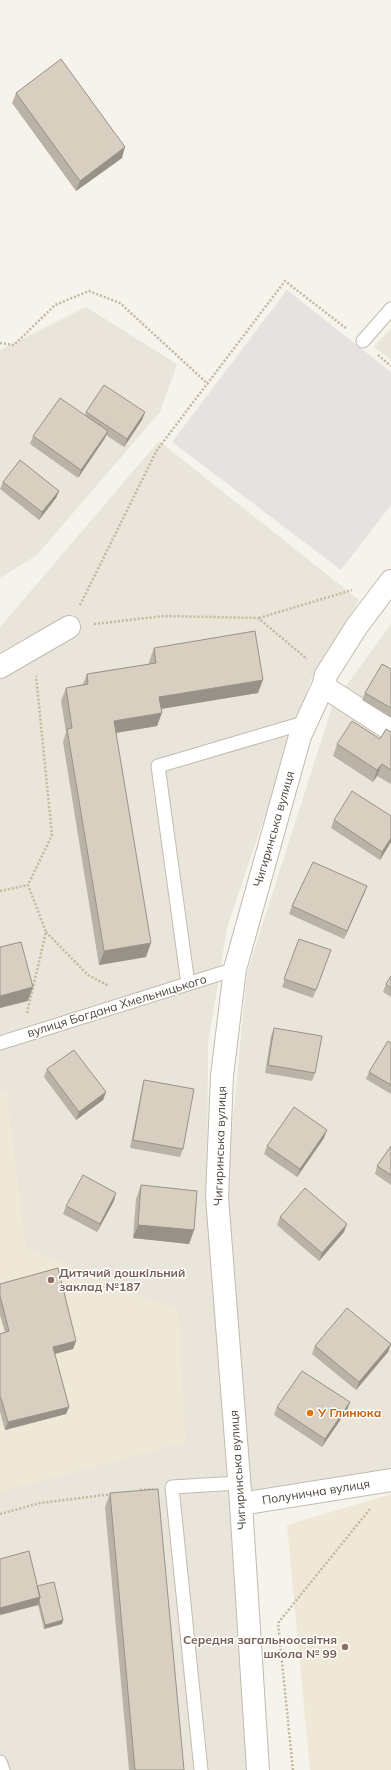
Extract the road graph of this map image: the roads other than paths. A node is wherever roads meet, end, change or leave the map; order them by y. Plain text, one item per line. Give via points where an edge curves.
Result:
1 (391, 309) edge
2 (363, 341) road end
3 (391, 581) edge
4 (69, 627) road end
5 (0, 667) edge
6 (325, 680) junction
7 (307, 722) junction
8 (391, 730) edge
9 (235, 969) junction
10 (188, 984) junction
11 (0, 1043) edge
12 (391, 1480) edge
13 (239, 1483) junction
14 (241, 1504) junction
15 (0, 1762) edge
16 (3, 1770) edge
17 (201, 1770) edge
18 (258, 1770) edge

1 - 2 lane
3 - 6 street, Чигиринська вулиця via 357,626
4 - 5 street
6 - 7 street, Чигиринська вулиця
6 - 8 street
7 - 9 street, Чигиринська вулиця via 300,736
7 - 10 lane via 158,766
9 - 10 lane, вулиця Богдана Хмельницького
9 - 13 street, Чигиринська вулиця via 222,1076 216,1197
10 - 11 lane, вулиця Богдана Хмельницького
12 - 14 street, Полунична вулиця
13 - 14 street, Чигиринська вулиця
13 - 17 lane via 172,1486
14 - 18 street, Чигиринська вулиця
15 - 16 lane

